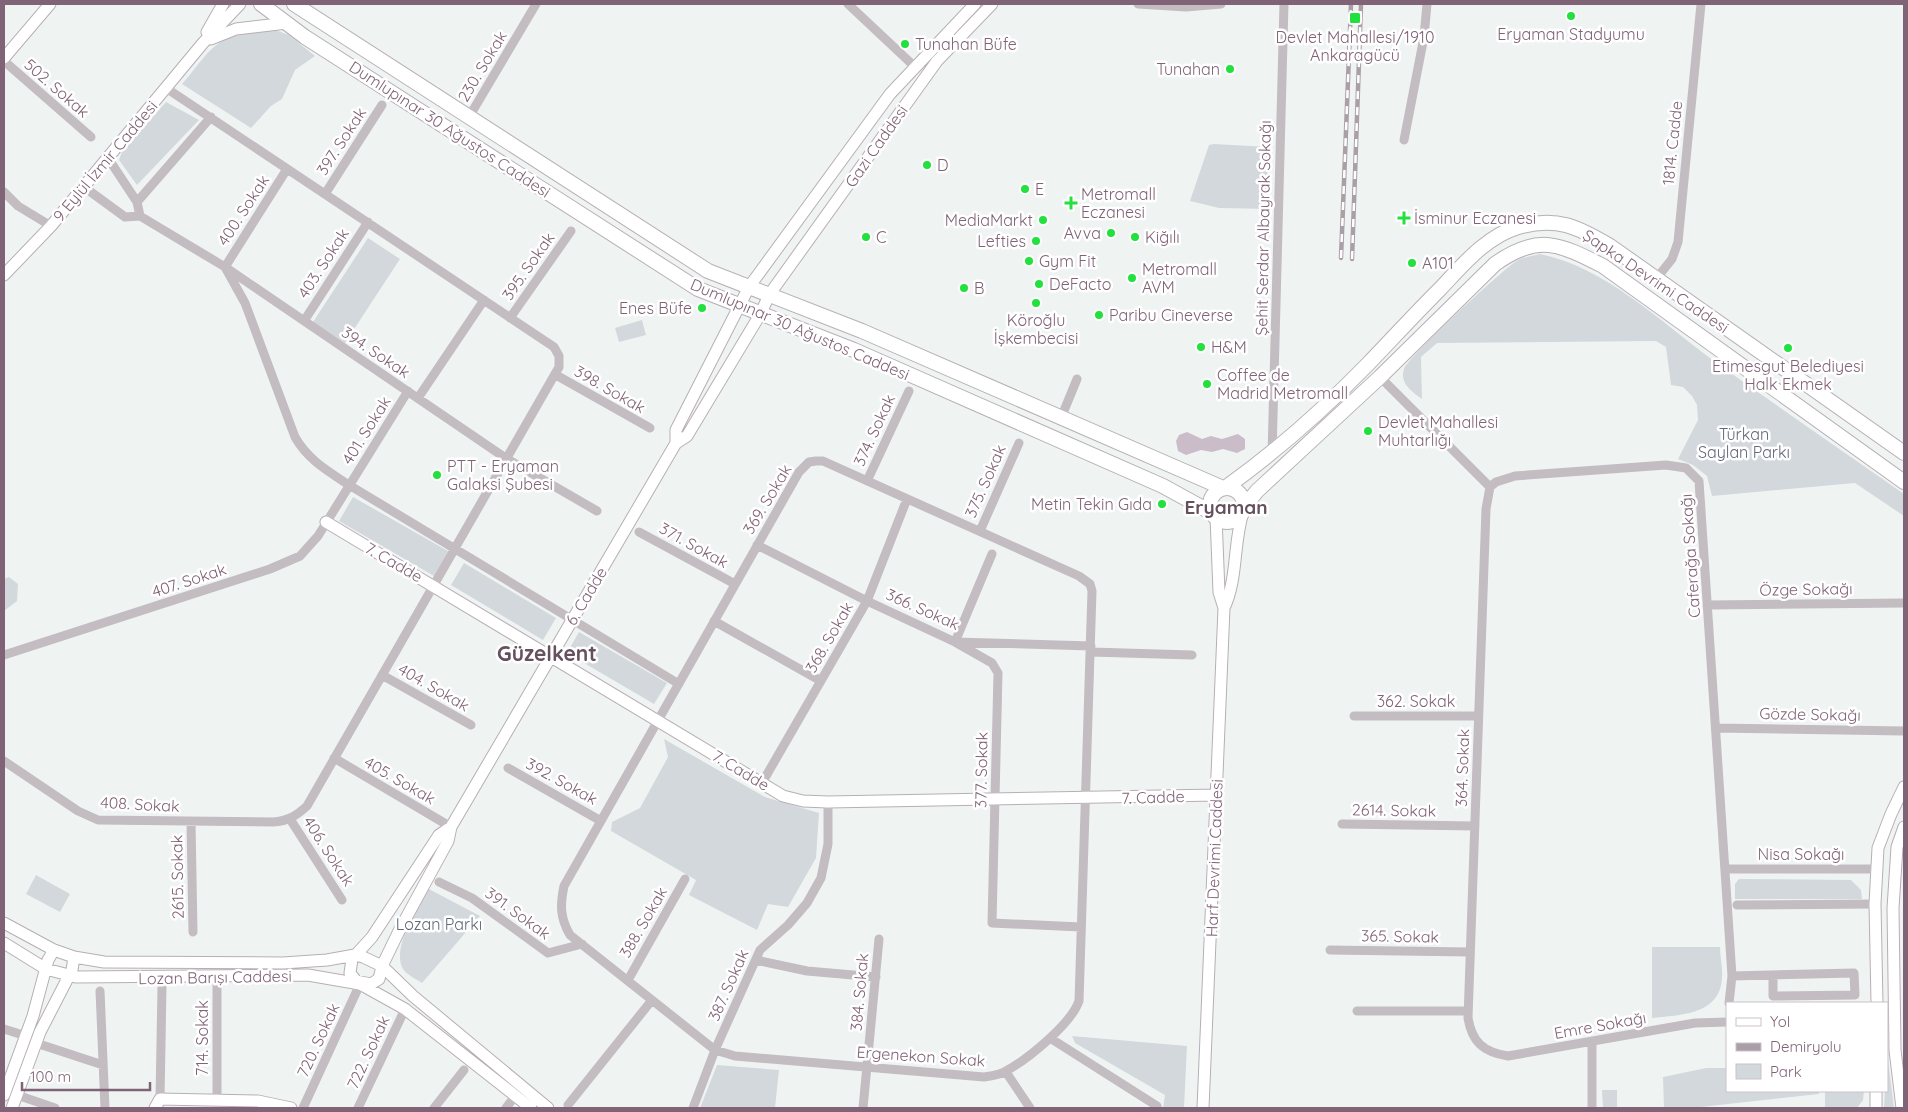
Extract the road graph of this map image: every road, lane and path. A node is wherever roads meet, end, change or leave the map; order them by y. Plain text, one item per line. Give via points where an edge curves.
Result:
1 (50, 4) edge
2 (223, 4) edge
3 (240, 4) edge
4 (261, 4) edge
5 (294, 4) edge
6 (536, 4) edge
7 (848, 4) edge
8 (975, 4) edge
9 (992, 4) edge
10 (1138, 4) edge
11 (1221, 4) edge
12 (1284, 4) edge
13 (1427, 4) edge
14 (1701, 4) edge
15 (287, 23) junction
16 (203, 43) junction
17 (4, 60) edge
18 (914, 66) junction
19 (166, 88) junction
20 (890, 94) junction
21 (382, 105) dead end
22 (905, 105) junction
23 (211, 117) junction
24 (469, 117) junction
25 (91, 137) dead end
26 (1404, 140) dead end
27 (108, 158) junction
28 (288, 169) junction
29 (84, 187) junction
30 (4, 192) edge
31 (325, 194) junction
32 (137, 202) junction
33 (140, 216) junction
34 (368, 222) junction
35 (51, 226) junction
36 (571, 231) dead end
37 (225, 267) junction
38 (4, 275) edge
39 (1656, 279) junction
40 (749, 287) junction
41 (769, 295) junction
42 (484, 300) junction
43 (740, 305) junction
44 (761, 313) junction
45 (510, 318) junction
46 (304, 321) junction
47 (1367, 365) junction
48 (556, 375) junction
49 (1380, 377) junction
50 (1077, 378) dead end
51 (408, 391) junction
52 (909, 391) dead end
53 (418, 398) junction
54 (1061, 418) junction
55 (650, 428) dead end
56 (676, 443) junction
57 (1018, 443) dead end
58 (1904, 453) edge
59 (1272, 454) junction
60 (507, 459) junction
61 (867, 481) junction
62 (1904, 482) edge
63 (349, 485) junction
64 (1224, 488) junction
65 (1490, 488) junction
66 (908, 499) junction
67 (1243, 510) junction
68 (597, 512) dead end
69 (1214, 515) junction
70 (326, 522) junction
71 (980, 531) junction
72 (639, 532) dead end
73 (757, 545) junction
74 (456, 548) junction
75 (992, 554) dead end
76 (735, 584) junction
77 (434, 585) junction
78 (867, 601) junction
79 (1904, 602) edge
80 (1708, 605) junction
81 (1224, 608) junction
82 (573, 618) junction
83 (714, 621) junction
84 (955, 642) junction
85 (1091, 649) junction
86 (4, 655) edge
87 (1192, 655) dead end
88 (551, 656) junction
89 (382, 675) junction
90 (821, 681) junction
91 (679, 684) junction
92 (1354, 716) dead end
93 (1478, 716) junction
94 (658, 720) junction
95 (471, 725) dead end
96 (1716, 728) junction
97 (1904, 730) edge
98 (334, 758) junction
99 (4, 761) edge
100 (508, 768) dead end
101 (762, 783) junction
102 (1904, 788) edge
103 (1216, 795) junction
104 (1086, 798) junction
105 (996, 800) junction
106 (828, 802) junction
107 (290, 819) junction
108 (601, 821) junction
109 (191, 822) junction
110 (1342, 824) dead end
111 (1475, 826) junction
112 (451, 827) junction
113 (1904, 827) edge
114 (1726, 869) junction
115 (1876, 869) junction
116 (1899, 869) edge
117 (685, 879) dead end
118 (439, 882) dead end
119 (342, 900) dead end
120 (1875, 904) junction
121 (1737, 906) dead end
122 (4, 923) edge
123 (1081, 927) junction
124 (193, 932) dead end
125 (570, 935) joint
126 (879, 939) dead end
127 (4, 943) edge
128 (582, 944) junction
129 (54, 950) junction
130 (1330, 950) dead end
131 (1470, 952) junction
132 (355, 955) junction
133 (74, 957) junction
134 (756, 960) junction
135 (382, 966) junction
136 (46, 969) junction
137 (1773, 975) junction
138 (68, 976) junction
139 (1732, 976) junction
140 (217, 977) junction
141 (876, 977) junction
142 (628, 980) junction
143 (360, 984) junction
144 (162, 987) dead end
145 (100, 991) dead end
146 (652, 1000) junction
147 (1729, 1002) edge
148 (1877, 1002) edge
149 (405, 1009) junction
150 (1468, 1011) junction
151 (1357, 1012) dead end
152 (1726, 1019) edge
153 (4, 1029) edge
154 (26, 1036) junction
155 (1050, 1038) junction
156 (36, 1042) junction
157 (1592, 1042) junction
158 (1481, 1047) joint
159 (715, 1050) junction
160 (103, 1065) junction
161 (867, 1067) junction
162 (464, 1070) dead end
163 (1006, 1072) junction
164 (4, 1092) edge
165 (1876, 1092) edge
166 (17, 1095) junction
167 (515, 1096) junction
168 (217, 1099) junction
169 (157, 1104) edge
170 (568, 1105) dead end
171 (1157, 1106) dead end
172 (12, 1108) edge
173 (55, 1108) edge
174 (106, 1108) edge
175 (291, 1108) edge
176 (304, 1108) edge
177 (358, 1108) edge
178 (434, 1108) edge
179 (506, 1108) edge
180 (531, 1108) edge
181 (548, 1108) edge
182 (693, 1108) edge
183 (863, 1108) edge
184 (1030, 1108) edge
185 (1204, 1108) edge
186 (1592, 1108) edge
187 (1876, 1108) edge
188 (1902, 1108) edge

1 - 17 main road
2 - 16 main road, 9 Eylül İzmir Caddesi
3 - 16 main road, 9 Eylül İzmir Caddesi
4 - 15 main road, Dumlupınar 30 Ağustos Caddesi
5 - 24 main road, Dumlupınar 30 Ağustos Caddesi
6 - 24 street, 230. Sokak
7 - 18 street
8 - 18 main road, Gazi Caddesi
9 - 22 main road, Gazi Caddesi via 937,61
10 - 11 street via 1186,7
12 - 59 street, Şehit Serdar Albayrak Sokağı
13 - 26 street
14 - 39 street, 1814. Cadde via 1678,242 1672,258
15 - 16 main road, 9 Eylül İzmir Caddesi via 236,29
15 - 43 main road, Dumlupınar 30 Ağustos Caddesi via 698,288
16 - 19 main road, 9 Eylül İzmir Caddesi
17 - 25 street, 502. Sokak
18 - 20 main road, Gazi Caddesi
19 - 23 street
19 - 27 main road, 9 Eylül İzmir Caddesi
20 - 22 main road
20 - 40 main road, Gazi Caddesi
21 - 31 street, 397. Sokak
22 - 41 main road, Gazi Caddesi
23 - 28 street
23 - 32 street
24 - 40 main road, Dumlupınar 30 Ağustos Caddesi via 708,271
27 - 29 main road, 9 Eylül İzmir Caddesi
27 - 32 street
28 - 31 street
28 - 37 street, 400. Sokak
29 - 33 street, 394. Sokak via 125,217
29 - 35 main road, 9 Eylül İzmir Caddesi
30 - 35 street via 18,206
31 - 34 street
32 - 33 street
33 - 37 street, 394. Sokak
34 - 42 street
34 - 46 street, 403. Sokak
35 - 38 main road, 9 Eylül İzmir Caddesi
36 - 45 street, 395. Sokak
37 - 46 street, 394. Sokak
37 - 63 street via 244,302 300,446 318,465
39 - 47 main road, Şapka Devrimi Caddesi via 1610,246 1570,225 1550,222 1517,227 1480,248
39 - 58 main road, Şapka Devrimi Caddesi
40 - 41 main road, Dumlupınar 30 Ağustos Caddesi
40 - 43 main road, 6. Cadde
41 - 44 main road, 6. Cadde
41 - 54 main road, Dumlupınar 30 Ağustos Caddesi via 862,331
42 - 45 street
42 - 53 street, 401. Sokak
43 - 44 main road, Dumlupınar 30 Ağustos Caddesi
43 - 56 main road, 6. Cadde via 676,430
44 - 56 main road, 6. Cadde via 687,436
44 - 69 main road, Dumlupınar 30 Ağustos Caddesi via 854,350 1163,486
45 - 48 street via 557,351 560,361
46 - 51 street, 394. Sokak
47 - 49 main road
47 - 59 main road, Şapka Devrimi Caddesi
48 - 55 street, 398. Sokak
48 - 60 street
49 - 62 main road, Şapka Devrimi Caddesi via 1495,264 1513,251 1529,246 1556,246 1603,266
49 - 65 street
49 - 67 main road, Şapka Devrimi Caddesi via 1257,492
50 - 54 street
51 - 53 street, 394. Sokak
51 - 63 street, 401. Sokak
52 - 61 street, 374. Sokak
53 - 60 street, 394. Sokak
54 - 64 main road, Dumlupınar 30 Ağustos Caddesi
56 - 82 main road, 6. Cadde
57 - 71 street, 375. Sokak
59 - 64 main road, Şapka Devrimi Caddesi
60 - 68 street, 394. Sokak
60 - 74 street
61 - 66 street, 369. Sokak
61 - 73 street, 369. Sokak via 823,462 809,462 798,472
63 - 70 street, 407. Sokak
63 - 74 street
64 - 67 main road via 1240,493
64 - 69 main road via 1212,497
65 - 80 street, Caferağa Sokağı via 1496,482 1515,476 1666,465 1686,468 1701,487
65 - 93 street, 364. Sokak via 1486,509
66 - 71 street, 369. Sokak
66 - 78 street, 368. Sokak
67 - 69 main road via 1230,522
67 - 81 main road, Harf Devrimi Caddesi via 1235,542 1232,592
69 - 81 main road, Harf Devrimi Caddesi via 1219,592
70 - 77 main road, 7. Cadde
70 - 86 street, 407. Sokak via 306,551 283,564
71 - 85 street, 369. Sokak via 1090,584 1093,596
72 - 76 street, 371. Sokak
73 - 76 street, 369. Sokak
73 - 78 street, 366. Sokak
74 - 77 street
74 - 82 street
75 - 84 street
76 - 83 street, 369. Sokak
77 - 88 main road, 7. Cadde
77 - 89 street
78 - 84 street, 366. Sokak
78 - 90 street, 368. Sokak
79 - 80 street, Özge Sokağı
80 - 96 street, Caferağa Sokağı
81 - 103 main road, Harf Devrimi Caddesi
82 - 88 main road, 6. Cadde
82 - 91 street
83 - 90 street
83 - 91 street, 369. Sokak
84 - 85 street, 366. Sokak
84 - 105 street, 377. Sokak via 992,663 998,673
85 - 87 street, 366. Sokak
85 - 104 street, 369. Sokak
88 - 94 main road, 7. Cadde
88 - 112 main road, 6. Cadde
89 - 95 street, 404. Sokak
89 - 98 street
90 - 101 street, 368. Sokak
91 - 94 street, 369. Sokak
92 - 93 street, 362. Sokak
93 - 111 street, 364. Sokak
94 - 101 main road, 7. Cadde
94 - 108 street, 369. Sokak
96 - 97 street, Gözde Sokağı
96 - 114 street, Caferağa Sokağı
98 - 107 street via 306,806
98 - 112 street, 405. Sokak
99 - 109 street, 408. Sokak via 78,811 98,820
100 - 108 street, 392. Sokak
101 - 106 main road, 7. Cadde via 783,796
102 - 115 main road via 1878,848
103 - 104 main road, 7. Cadde
103 - 185 main road, Harf Devrimi Caddesi
104 - 105 main road, 7. Cadde
104 - 123 street, Ergenekon Sokak
105 - 106 main road, 7. Cadde
105 - 123 street, 377. Sokak via 992,923
106 - 134 street, 387. Sokak via 828,844 821,878 807,903 760,950
107 - 109 street, 408. Sokak via 274,822
107 - 119 street, 406. Sokak
108 - 125 street, 369. Sokak via 564,886 561,913
109 - 124 street, 2615. Sokak
110 - 111 street, 2614. Sokak
111 - 131 street, 364. Sokak
112 - 132 main road, 6. Cadde via 439,835 378,929
112 - 135 main road, 6. Cadde via 448,841
113 - 116 main road via 1897,847
114 - 115 street, Nisa Sokağı
114 - 139 street, Caferağa Sokağı
115 - 116 main road
115 - 120 main road
116 - 188 main road via 1895,1050
117 - 142 street, 388. Sokak
118 - 128 street, 391. Sokak via 472,898 548,953
120 - 121 street
120 - 148 main road
122 - 129 main road, Lozan Barışı Caddesi
123 - 155 street, Ergenekon Sokak via 1079,1001 1075,1011
125 - 128 street, Ergenekon Sokak
126 - 141 street, 384. Sokak
127 - 136 main road, Lozan Barışı Caddesi
128 - 142 street, Ergenekon Sokak
129 - 133 main road, Lozan Barışı Caddesi
129 - 136 main road
130 - 131 street, 365. Sokak
131 - 150 street, 364. Sokak
132 - 133 main road, Lozan Barışı Caddesi via 283,963 117,963
132 - 135 main road
132 - 143 main road via 350,963 350,973
133 - 138 main road
134 - 141 street via 806,971
134 - 159 street, 387. Sokak
135 - 143 main road via 382,974 375,982
135 - 181 main road via 413,996
136 - 138 main road, Lozan Barışı Caddesi
136 - 154 main road
137 - 137 street via 1854,973 1855,995 1774,996
137 - 139 street
138 - 140 main road, Lozan Barışı Caddesi
138 - 156 main road
139 - 147 street, Caferağa Sokağı
140 - 143 main road, Lozan Barışı Caddesi via 308,976
140 - 168 street, 714. Sokak
141 - 161 street, 384. Sokak
142 - 146 street, Ergenekon Sokak
143 - 149 main road, Lozan Barışı Caddesi
143 - 176 street, 720. Sokak
144 - 169 street
145 - 160 street
146 - 159 street, Ergenekon Sokak
146 - 170 street
149 - 167 main road, Lozan Barışı Caddesi
149 - 177 street, 722. Sokak
150 - 151 street
150 - 158 street, 364. Sokak via 1470,1030
152 - 157 street, Emre Sokağı
153 - 154 street
154 - 164 main road
155 - 163 street, Ergenekon Sokak
155 - 171 street
156 - 160 street
156 - 166 main road
157 - 158 street, Emre Sokağı via 1519,1055 1497,1054
157 - 186 street
159 - 161 street, Ergenekon Sokak via 735,1056
159 - 182 street, 387. Sokak
160 - 174 street
161 - 163 street, Ergenekon Sokak via 984,1078
161 - 183 street, 384. Sokak
162 - 178 street
163 - 184 street
165 - 187 main road
166 - 172 main road
166 - 173 street
167 - 179 street
167 - 180 main road, Lozan Barışı Caddesi
168 - 169 main road
168 - 175 main road via 269,1102

